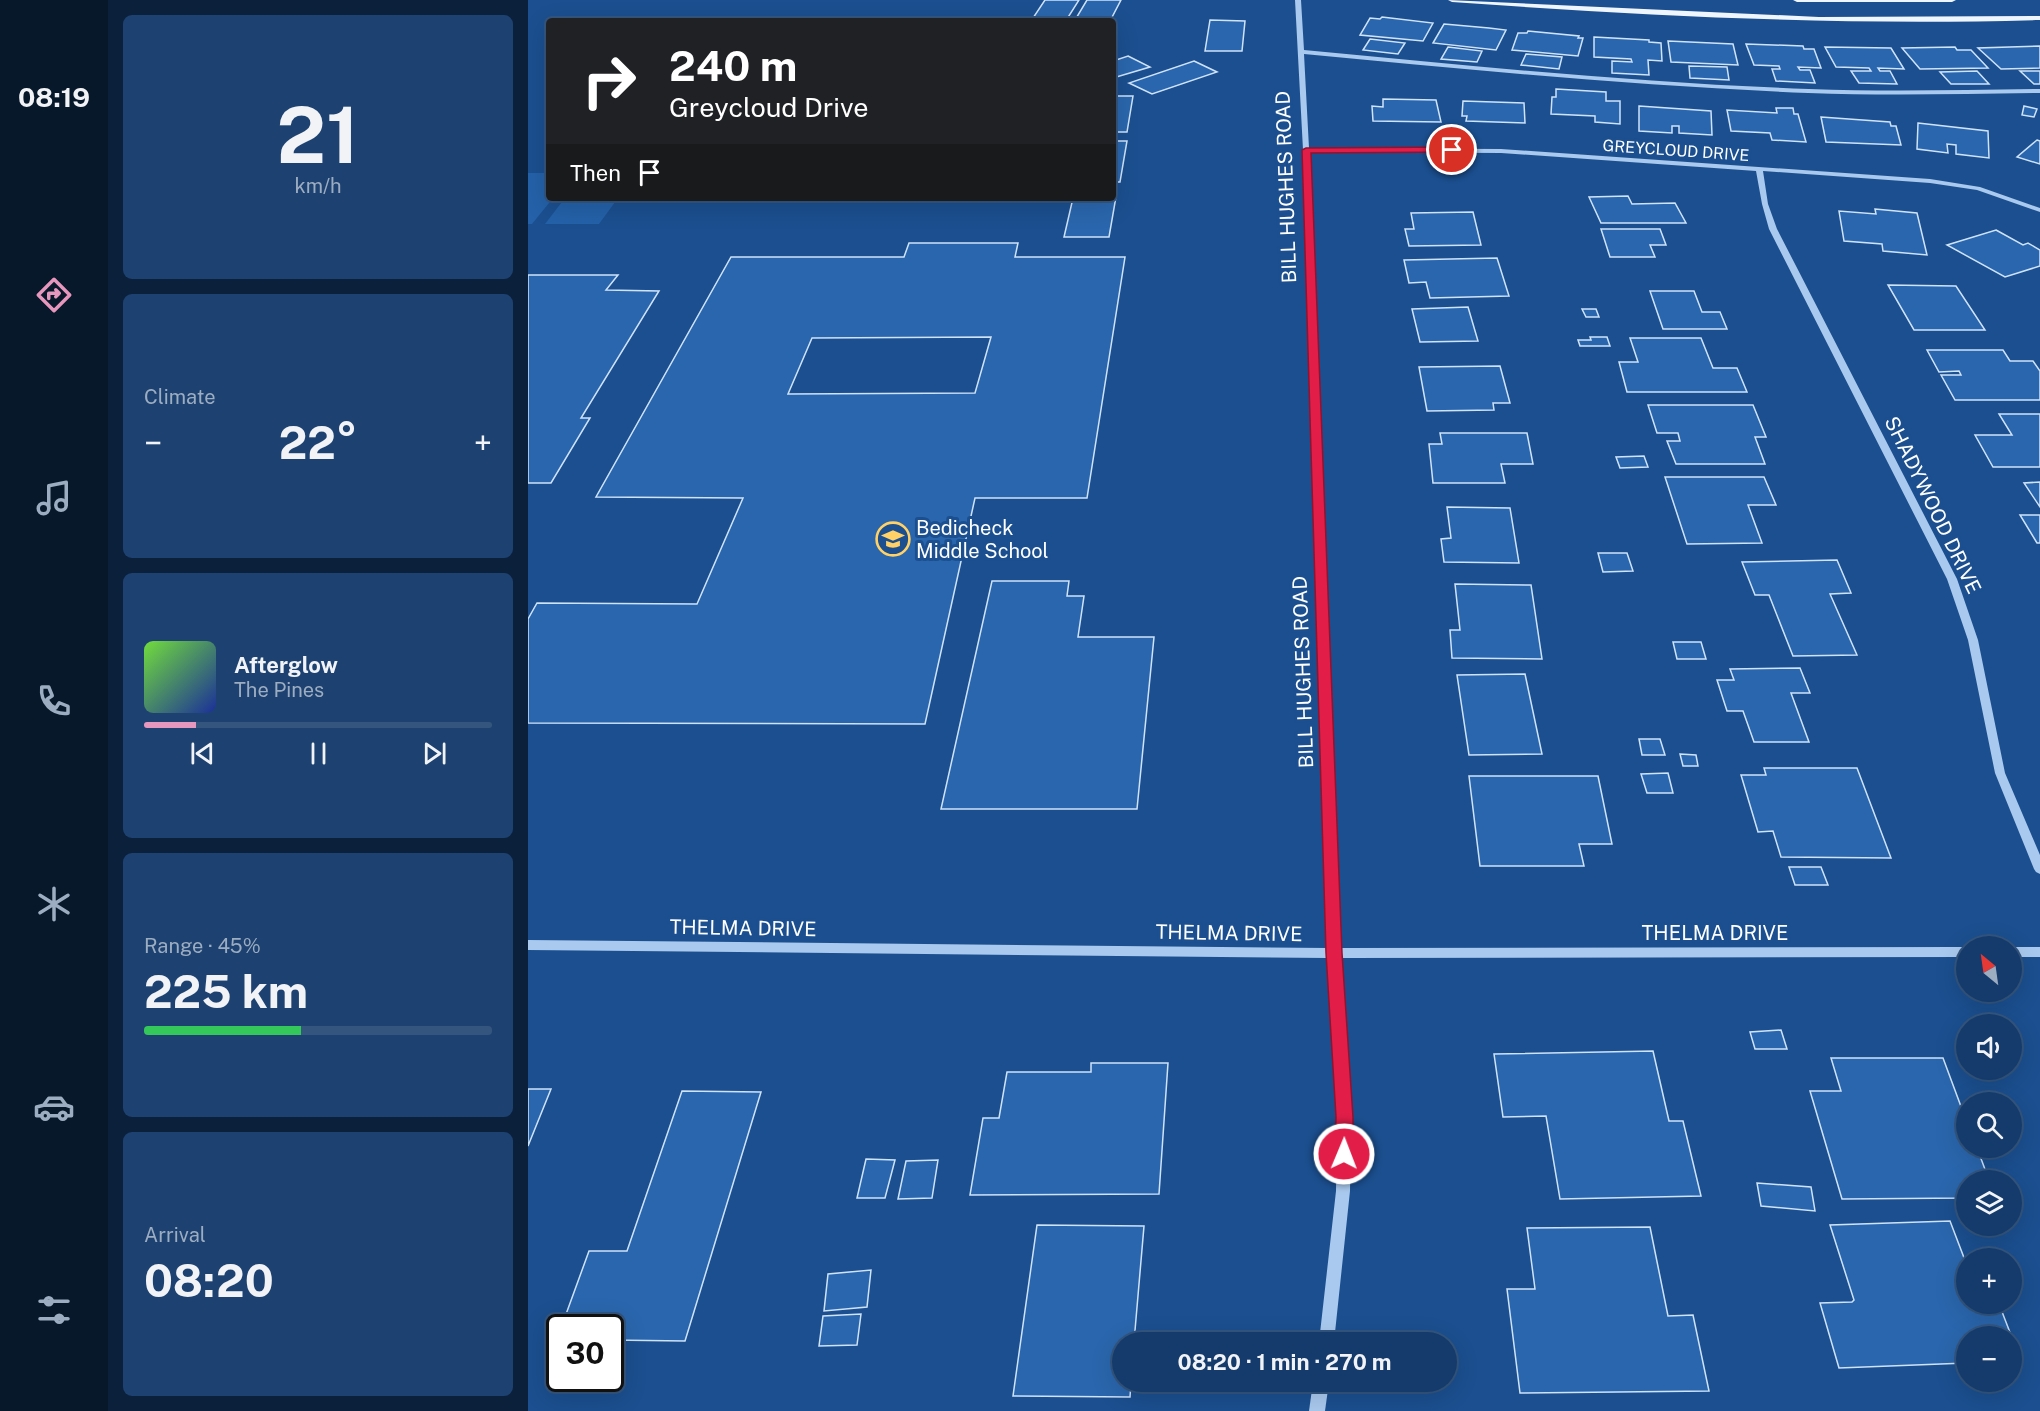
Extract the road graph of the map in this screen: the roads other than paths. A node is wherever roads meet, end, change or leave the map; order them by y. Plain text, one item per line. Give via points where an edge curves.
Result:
1 (1298, 0) edge
2 (1452, 0) edge
3 (1797, 0) edge
4 (1952, 0) edge
5 (2040, 18) edge
6 (1302, 52) junction
7 (2040, 91) edge
8 (1306, 150) junction
9 (1759, 169) junction
10 (2040, 210) edge
11 (2040, 869) edge
12 (528, 945) edge
13 (1956, 952) edge
14 (2022, 952) edge
15 (2040, 952) edge
16 (1334, 953) junction
17 (1328, 1332) edge
18 (1320, 1392) edge
19 (1317, 1411) edge

1 - 6 street, BILL HUGHES ROAD
2 - 5 main road via 1796,20
3 - 4 main road
6 - 7 street via 1732,88
6 - 8 street, BILL HUGHES ROAD
8 - 9 street, GREYCLOUD DRIVE via 1473,150
8 - 16 street, BILL HUGHES ROAD
9 - 10 street, GREYCLOUD DRIVE via 1957,184
9 - 11 street, SHADYWOOD DRIVE via 1773,230 1952,579 1973,640 2000,773
12 - 16 street, THELMA DRIVE
13 - 16 street, THELMA DRIVE
14 - 15 street
16 - 17 street, BILL HUGHES ROAD via 1344,1117 1343,1191
18 - 19 street

